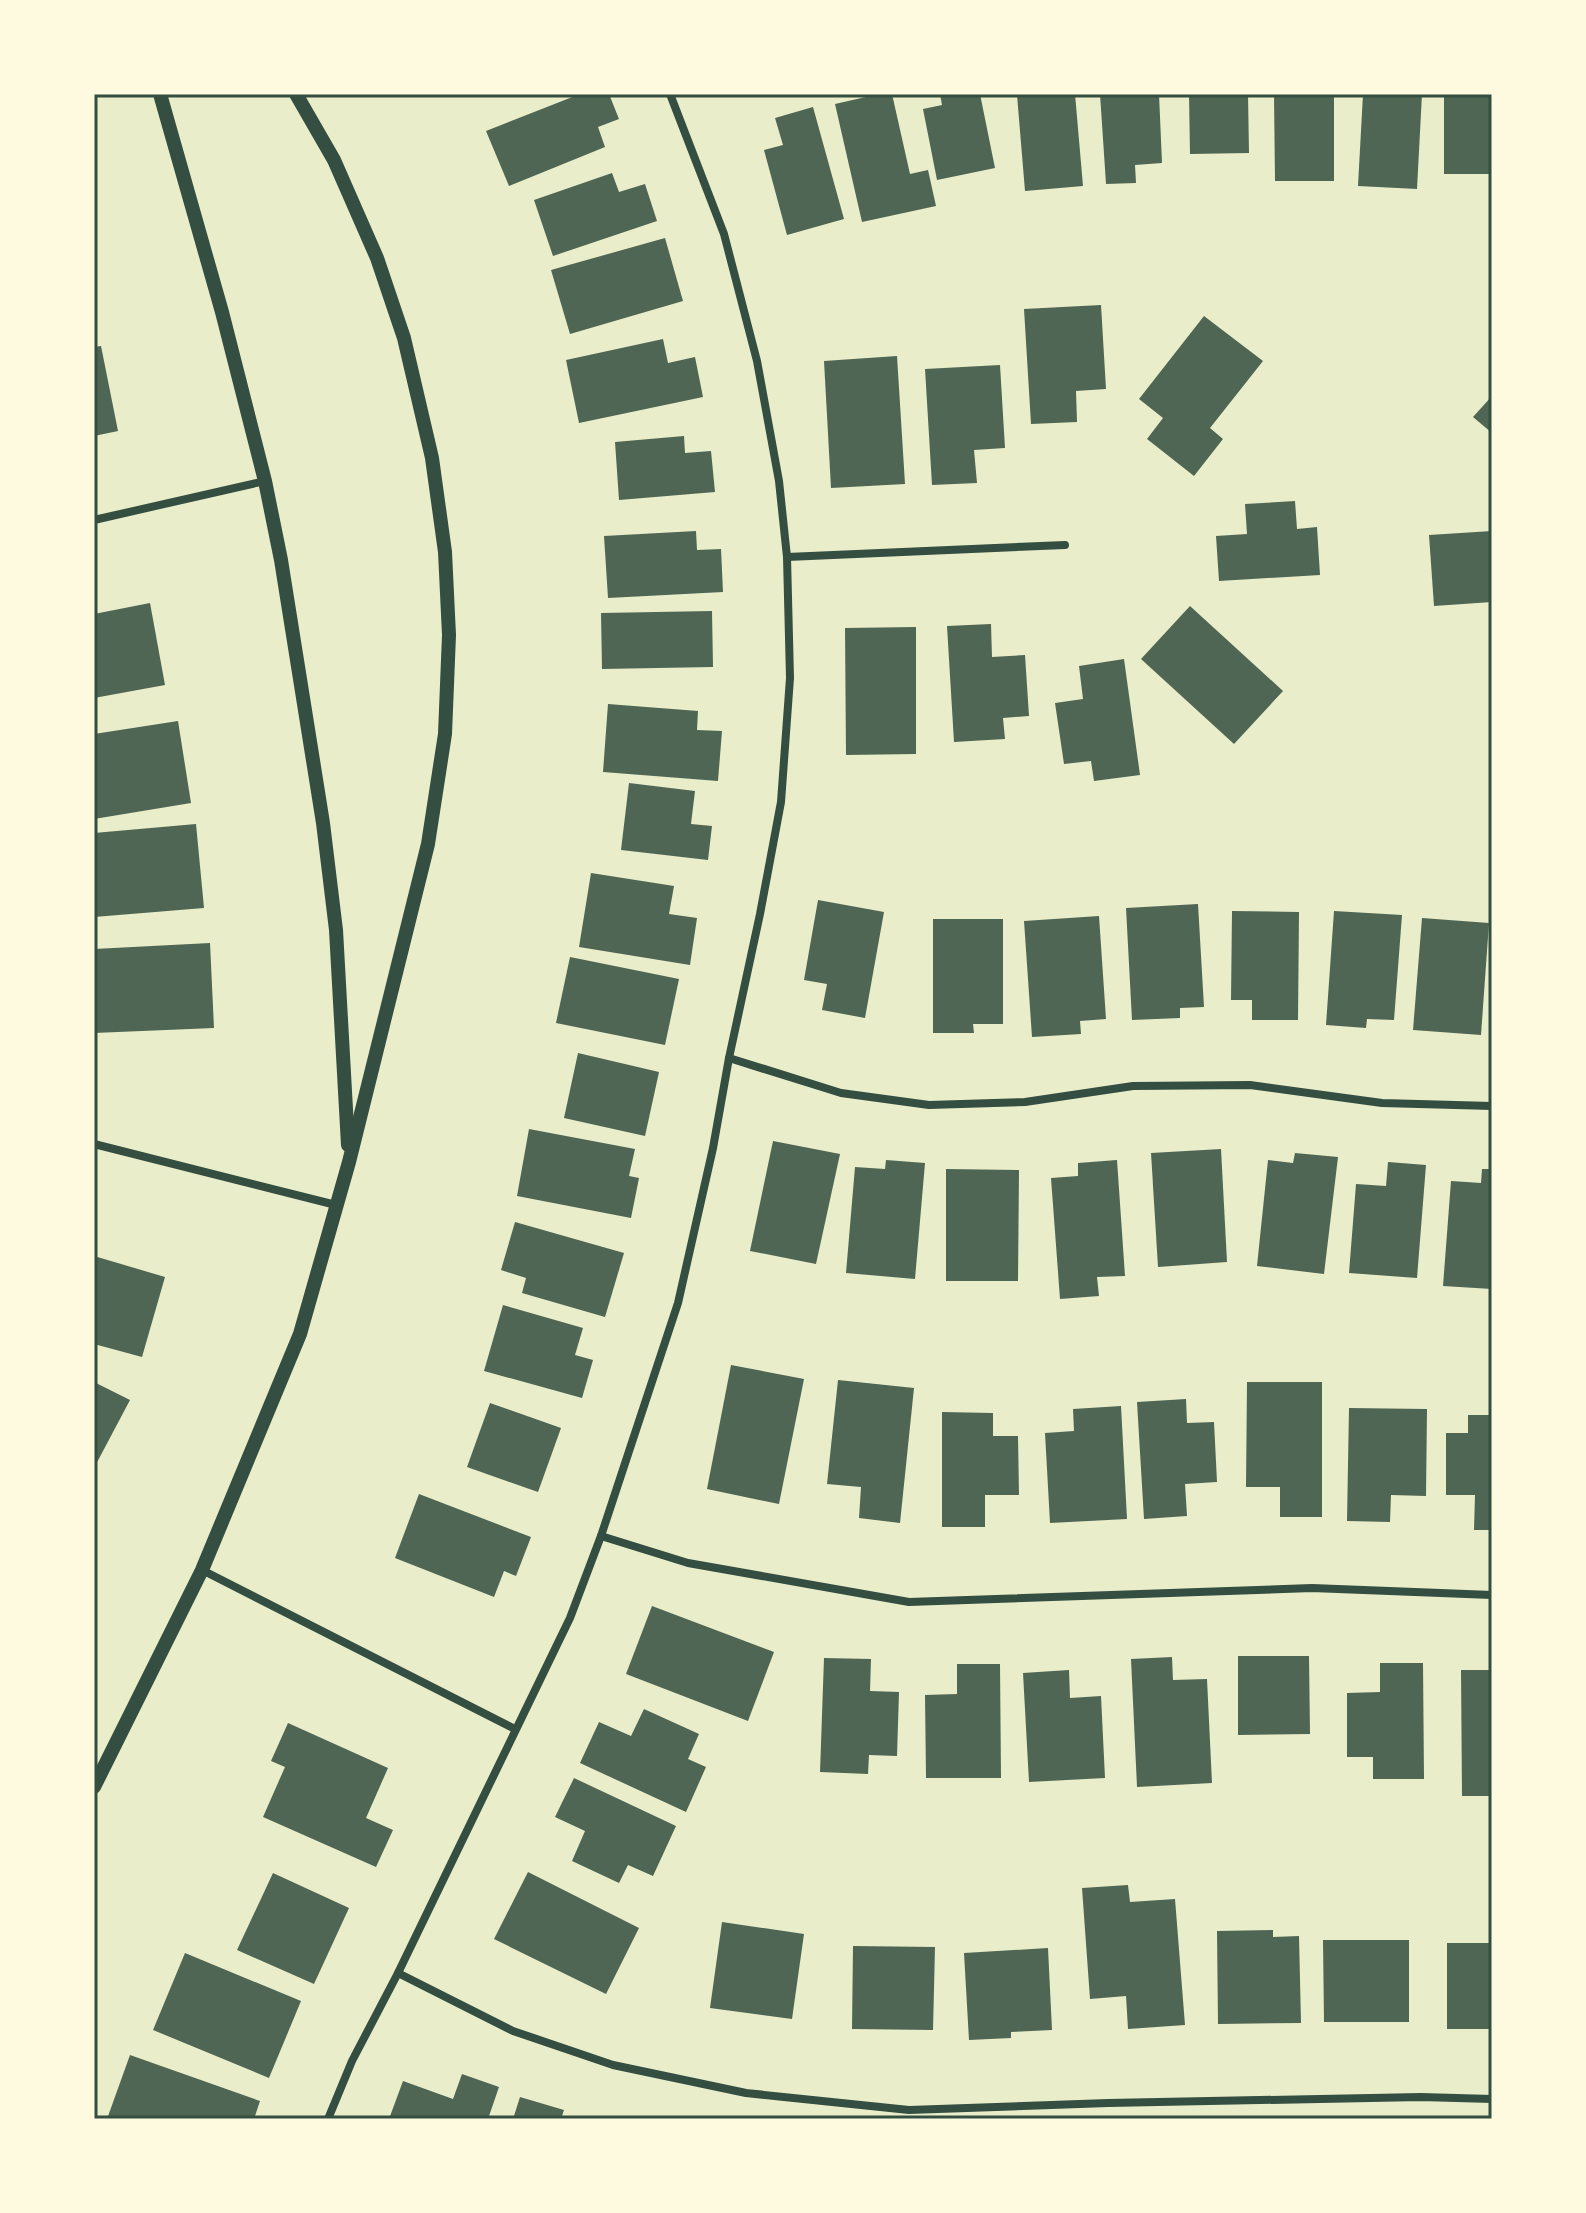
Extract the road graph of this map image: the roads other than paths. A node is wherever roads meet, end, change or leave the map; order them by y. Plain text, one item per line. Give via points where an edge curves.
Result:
1 (160, 94) edge
2 (296, 94) edge
3 (670, 94) edge
4 (265, 481) junction
5 (94, 520) edge
6 (1065, 545) dead end
7 (787, 557) junction
8 (729, 1058) junction
9 (1492, 1106) edge
10 (94, 1144) edge
11 (349, 1162) junction
12 (336, 1205) junction
13 (601, 1536) junction
14 (202, 1570) junction
15 (1492, 1595) edge
16 (515, 1729) junction
17 (94, 1787) edge
18 (398, 1973) junction
19 (1492, 2099) edge
20 (328, 2119) edge

1 - 4 street
2 - 11 street via 341,174 404,338 432,458 447,580 445,734 428,844
3 - 7 street via 724,234 757,361
4 - 5 street
4 - 11 street via 335,915
6 - 7 street
7 - 8 street via 790,678 781,802
8 - 9 street via 841,1093 929,1105 1025,1102 1133,1086 1250,1085 1382,1103
8 - 13 street via 678,1303
10 - 12 street
11 - 12 street
12 - 14 street via 300,1334
13 - 15 street via 688,1563 909,1602 1312,1588
13 - 16 street via 570,1618
14 - 16 street
14 - 17 street
16 - 18 street
18 - 19 street via 513,2031 613,2065 746,2093 909,2110
18 - 20 street

